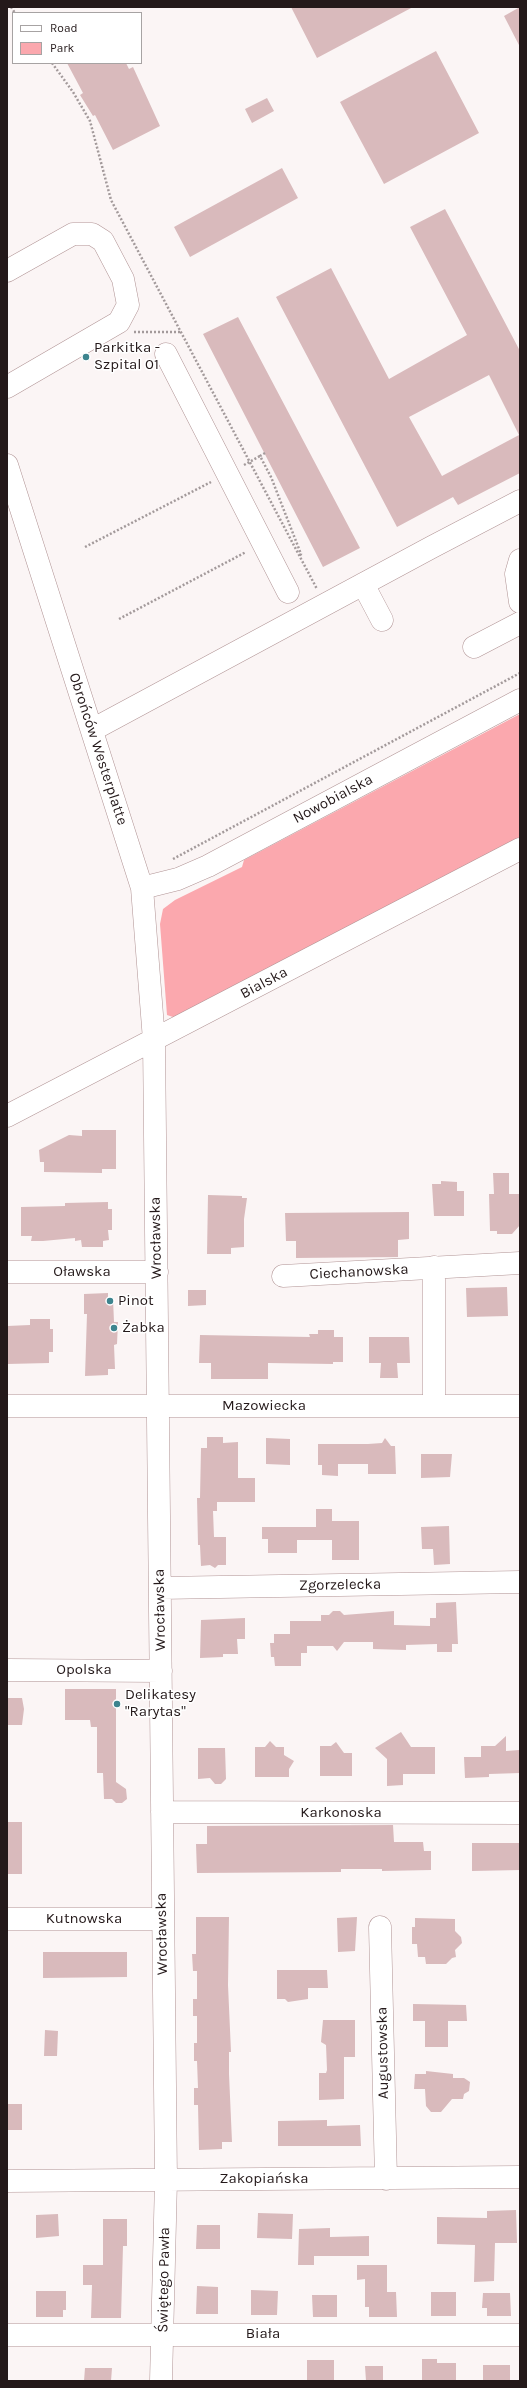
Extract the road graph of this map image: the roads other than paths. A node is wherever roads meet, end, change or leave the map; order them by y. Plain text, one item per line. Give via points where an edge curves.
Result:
1 (7, 271) edge
2 (166, 354) dead end
3 (7, 387) edge
4 (7, 464) edge
5 (520, 501) edge
6 (520, 560) edge
7 (363, 584) junction
8 (520, 602) edge
9 (301, 618) junction
10 (382, 620) dead end
11 (520, 623) edge
12 (474, 647) dead end
13 (520, 700) edge
14 (92, 730) junction
15 (520, 849) edge
16 (142, 888) junction
17 (154, 1040) junction
18 (7, 1116) edge
19 (520, 1263) edge
20 (434, 1268) junction
21 (7, 1272) edge
22 (157, 1272) junction
23 (283, 1276) dead end
24 (434, 1405) junction
25 (7, 1406) edge
26 (158, 1406) junction
27 (520, 1406) edge
28 (520, 1582) edge
29 (160, 1588) junction
30 (7, 1670) edge
31 (161, 1671) junction
32 (162, 1812) junction
33 (520, 1813) edge
34 (7, 1919) edge
35 (162, 1919) junction
36 (380, 1927) dead end
37 (520, 2177) edge
38 (386, 2179) junction
39 (166, 2180) junction
40 (7, 2181) edge
41 (162, 2334) junction
42 (7, 2335) edge
43 (520, 2335) edge
44 (162, 2381) edge

1 - 3 street via 73,234 92,234 103,241 123,279 128,306 119,322
2 - 9 street
4 - 14 street, Obrońców Westerplatte
5 - 7 street
6 - 8 street via 516,574
7 - 9 street
7 - 10 street
9 - 14 street
11 - 12 street
13 - 16 street, Nowobialska via 208,866 178,879
14 - 16 street, Obrońców Westerplatte
15 - 17 street, Bialska
16 - 17 street, Obrońców Westerplatte
17 - 18 street, Bialska
17 - 22 street, Wrocławska
19 - 20 street, Ciechanowska
20 - 23 street, Ciechanowska
20 - 24 street
21 - 22 street, Oławska
22 - 26 street, Wrocławska
24 - 26 street, Mazowiecka
24 - 27 street, Mazowiecka
25 - 26 street, Mazowiecka
26 - 29 street, Wrocławska
28 - 29 street, Zgorzelecka
29 - 31 street, Wrocławska
30 - 31 street, Opolska
31 - 32 street, Wrocławska
32 - 33 street, Karkonoska
32 - 35 street, Wrocławska
34 - 35 street, Kutnowska
35 - 39 street, Wrocławska
36 - 38 street, Augustowska
37 - 38 street, Zakopiańska
38 - 39 street, Zakopiańska
39 - 40 street, Zakopiańska
39 - 41 street, Świętego Pawła
41 - 42 street, Biała
41 - 43 street, Biała
41 - 44 street, Świętego Pawła

